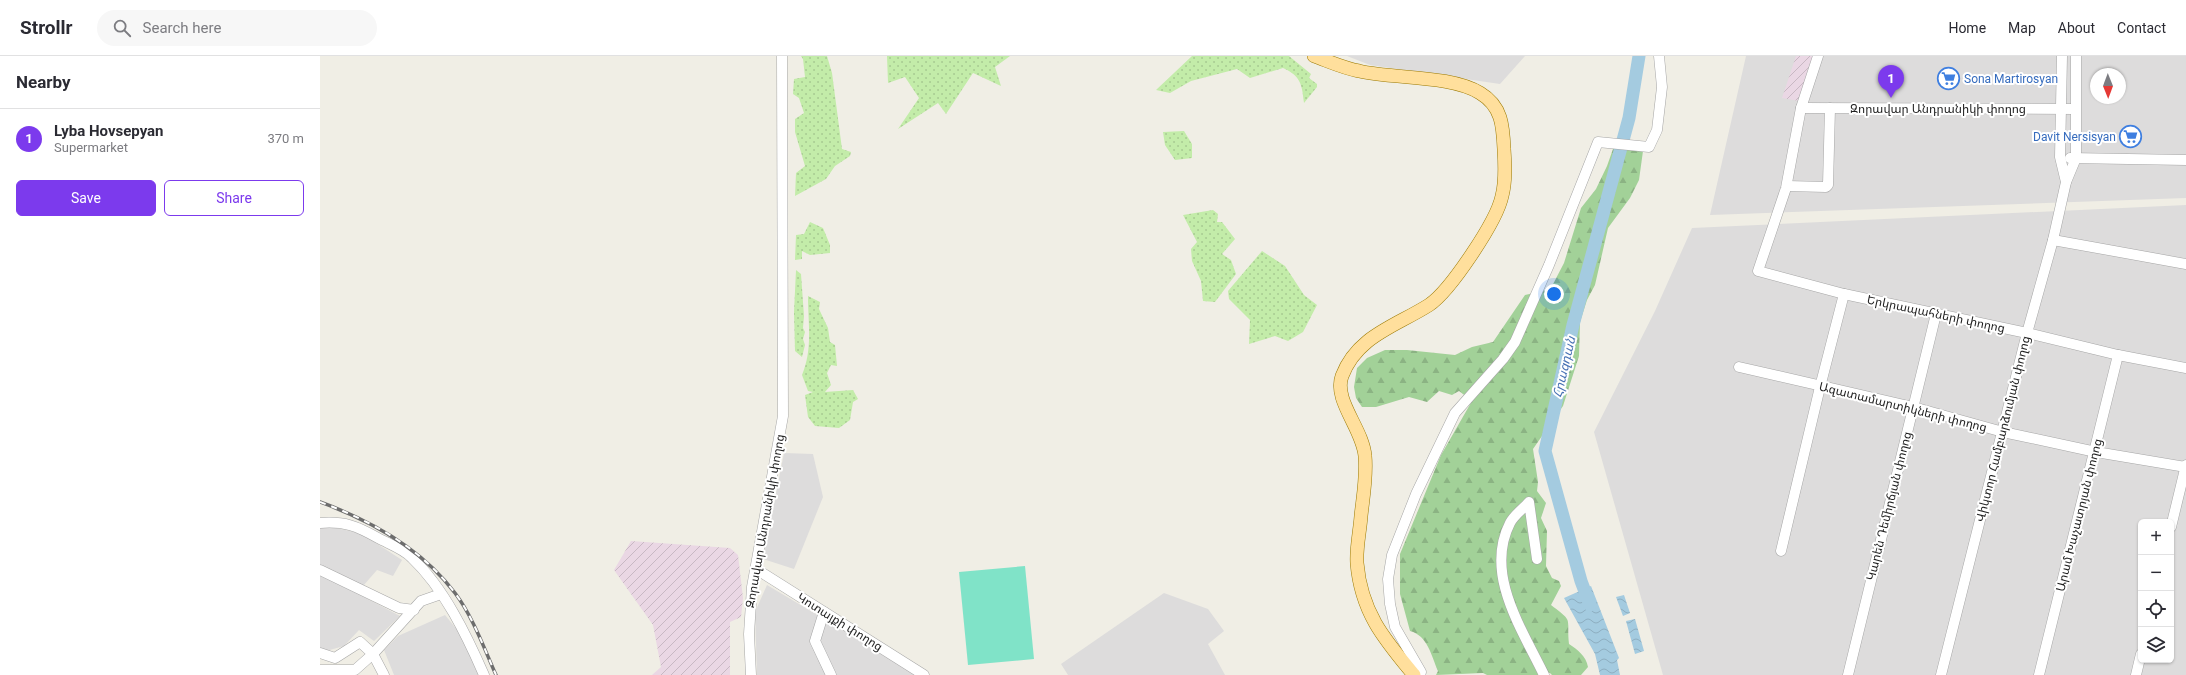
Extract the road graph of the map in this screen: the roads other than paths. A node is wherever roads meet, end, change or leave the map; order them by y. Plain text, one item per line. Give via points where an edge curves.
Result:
1 (782, 56) edge
2 (1314, 56) edge
3 (1659, 56) edge
4 (1818, 56) edge
5 (2062, 56) edge
6 (2076, 56) edge
7 (1802, 108) junction
8 (1830, 108) junction
9 (2061, 109) junction
10 (2075, 109) junction
11 (2060, 157) junction
12 (2076, 158) junction
13 (2186, 160) edge
14 (2066, 182) junction
15 (1787, 186) junction
16 (2053, 240) junction
17 (2186, 264) edge
18 (1844, 294) junction
19 (1936, 314) junction
20 (2027, 333) junction
21 (2118, 355) junction
22 (1739, 367) dead end
23 (2186, 368) edge
24 (1820, 386) junction
25 (1913, 407) junction
26 (2003, 432) junction
27 (2096, 452) junction
28 (2186, 466) edge
29 (2173, 519) edge
30 (320, 523) edge
31 (1781, 551) dead end
32 (1537, 559) dead end
33 (756, 569) junction
34 (320, 570) edge
35 (441, 594) junction
36 (414, 610) junction
37 (824, 612) junction
38 (320, 653) edge
39 (373, 654) junction
40 (2139, 663) edge
41 (320, 670) edge
42 (384, 675) edge
43 (484, 675) edge
44 (752, 675) edge
45 (831, 675) edge
46 (924, 675) edge
47 (1414, 675) edge
48 (1420, 675) edge
49 (1544, 675) edge
50 (1848, 675) edge
51 (1941, 675) edge
52 (2039, 675) edge
53 (2136, 675) edge

1 - 33 street, Զորավար Անդրանիկի փողոց via 783,416
2 - 47 main road via 1358,71 1464,85 1481,93 1494,104 1502,122 1505,170 1502,196 1494,218 1445,291 1431,304 1376,334 1360,348 1347,366 1340,384 1344,403 1362,439 1366,457 1357,561 1364,599 1370,617 1390,647
3 - 48 street via 1661,94 1657,130 1649,146 1598,142 1515,342 1456,413 1416,494 1392,555 1388,579 1395,627 1421,672
4 - 7 street
5 - 9 street
6 - 10 street
7 - 8 street, Զորավար Անդրանիկի փողոց
7 - 15 street
8 - 9 street, Զորավար Անդրանիկի փողոց
8 - 15 street via 1828,185 1812,188
9 - 10 street, Զորավար Անդրանիկի փողոց
9 - 11 street
10 - 12 street
11 - 12 street
11 - 14 street
12 - 13 street
12 - 14 street, Վիկտոր Համբարձումյան փողոց
14 - 16 street, Վիկտոր Համբարձումյան փողոց
15 - 18 street, Երկրապահների փողոց via 1758,271
16 - 17 street
16 - 20 street, Վիկտոր Համբարձումյան փողոց
18 - 19 street, Երկրապահների փողոց
18 - 24 street
19 - 20 street, Երկրապահների փողոց
19 - 25 street, Կարեն Դեմիրճյան փողոց
20 - 21 street, Երկրապահների փողոց
20 - 26 street, Վիկտոր Համբարձումյան փողոց
21 - 23 street, Երկրապահների փողոց
21 - 27 street, Արամ Խաչատրյան փողոց
22 - 24 street, Ազատամարտիկների փողոց
24 - 25 street, Ազատամարտիկների փողոց
24 - 31 street
25 - 26 street, Ազատամարտիկների փողոց
25 - 50 street, Կարեն Դեմիրճյան փողոց
26 - 27 street, Ազատամարտիկների փողոց
26 - 51 street, Վիկտոր Համբարձումյան փողոց
27 - 28 street, Ազատամարտիկների փողոց
27 - 52 street, Արամ Խաչատրյան փողոց
28 - 29 street
30 - 35 street via 345,523 412,557
32 - 49 street via 1528,502 1510,522 1500,554 1507,597
33 - 37 street, Կոտայքի փողոց
33 - 44 street, Զորավար Անդրանիկի փողոց via 749,618
34 - 36 street via 399,608
35 - 36 street via 421,601
35 - 43 street via 468,638
36 - 39 street
37 - 45 street via 815,642
37 - 46 street, Կոտայքի փողոց
38 - 39 street via 335,658 360,642
39 - 41 street via 355,670
39 - 42 street
40 - 53 street

